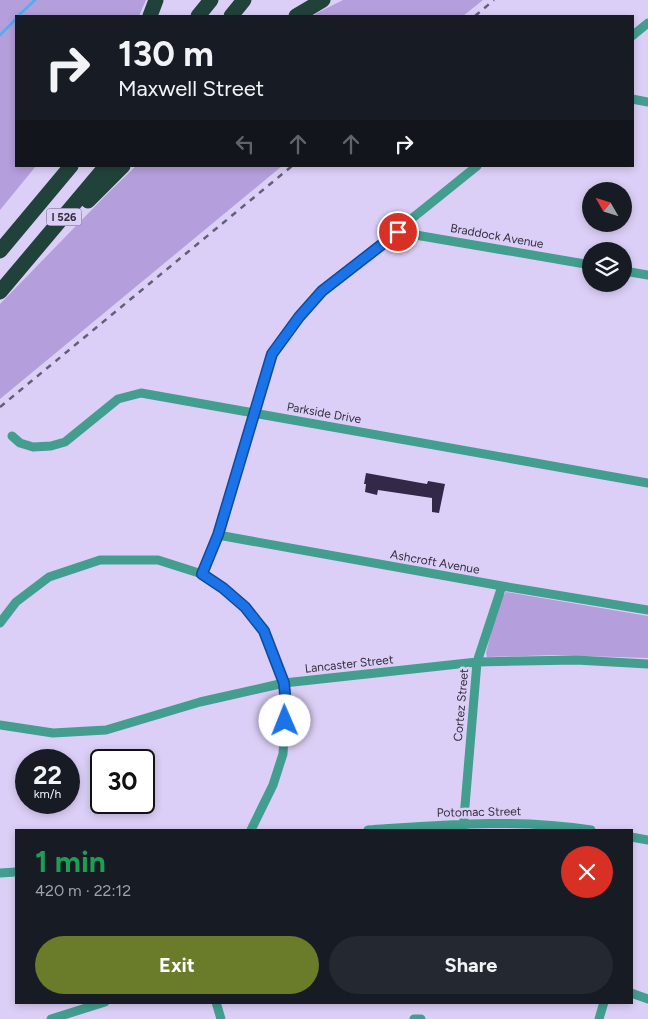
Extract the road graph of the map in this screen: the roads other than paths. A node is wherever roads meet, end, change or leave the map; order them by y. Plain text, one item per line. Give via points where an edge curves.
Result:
1 (156, 0) edge
2 (211, 0) edge
3 (244, 0) edge
4 (323, 0) edge
5 (150, 15) edge
6 (199, 15) edge
7 (232, 15) edge
8 (298, 15) edge
9 (648, 23) edge
10 (634, 34) edge
11 (634, 99) edge
12 (648, 102) edge
13 (57, 167) edge
14 (70, 167) edge
15 (105, 167) edge
16 (122, 167) edge
17 (476, 167) edge
18 (398, 232) junction
19 (0, 247) edge
20 (0, 251) edge
21 (582, 263) edge
22 (22, 267) junction
23 (632, 272) edge
24 (648, 275) edge
25 (0, 292) edge
26 (254, 413) junction
27 (12, 436) dead end
28 (648, 483) edge
29 (218, 535) junction
30 (202, 574) junction
31 (502, 586) junction
32 (648, 610) edge
33 (0, 623) edge
34 (477, 662) junction
35 (648, 664) edge
36 (284, 683) junction
37 (0, 724) edge
38 (463, 827) edge
39 (251, 829) edge
40 (400, 829) edge
41 (585, 829) edge
42 (633, 837) edge
43 (648, 840) edge
44 (15, 872) edge
45 (0, 873) edge
46 (633, 994) edge
47 (648, 999) edge
48 (99, 1004) edge
49 (217, 1004) edge
50 (603, 1004) edge
51 (51, 1019) edge
52 (221, 1019) edge
53 (414, 1019) edge
54 (422, 1019) edge
55 (599, 1019) edge

1 - 5 highway
2 - 6 highway
3 - 7 highway
4 - 8 highway
9 - 10 street
11 - 12 street
13 - 19 highway
14 - 20 highway, I 526
15 - 22 highway, I 526
16 - 22 highway
17 - 18 street
18 - 21 street, Braddock Avenue
18 - 26 street via 322,291 299,317 272,354
22 - 25 highway, I 526
23 - 24 street
26 - 27 street, Parkside Drive via 141,393 118,399 65,442 33,447
26 - 28 street, Parkside Drive
26 - 29 street
29 - 30 street
29 - 31 street, Ashcroft Avenue
30 - 33 street via 158,560 100,560 50,577 16,602
30 - 36 street via 245,607 264,631
31 - 32 street, Ashcroft Avenue
31 - 34 street, Cortez Street
34 - 35 street, Lancaster Street via 576,660
34 - 36 street, Lancaster Street
34 - 38 street, Cortez Street
36 - 37 street, Lancaster Street via 200,702 106,730 53,733
36 - 39 street via 283,754 273,785
38 - 40 street, Potomac Street
38 - 41 street, Potomac Street via 497,823
42 - 43 street
44 - 45 street
46 - 47 street
48 - 51 street
49 - 52 street
50 - 55 street
53 - 54 street

